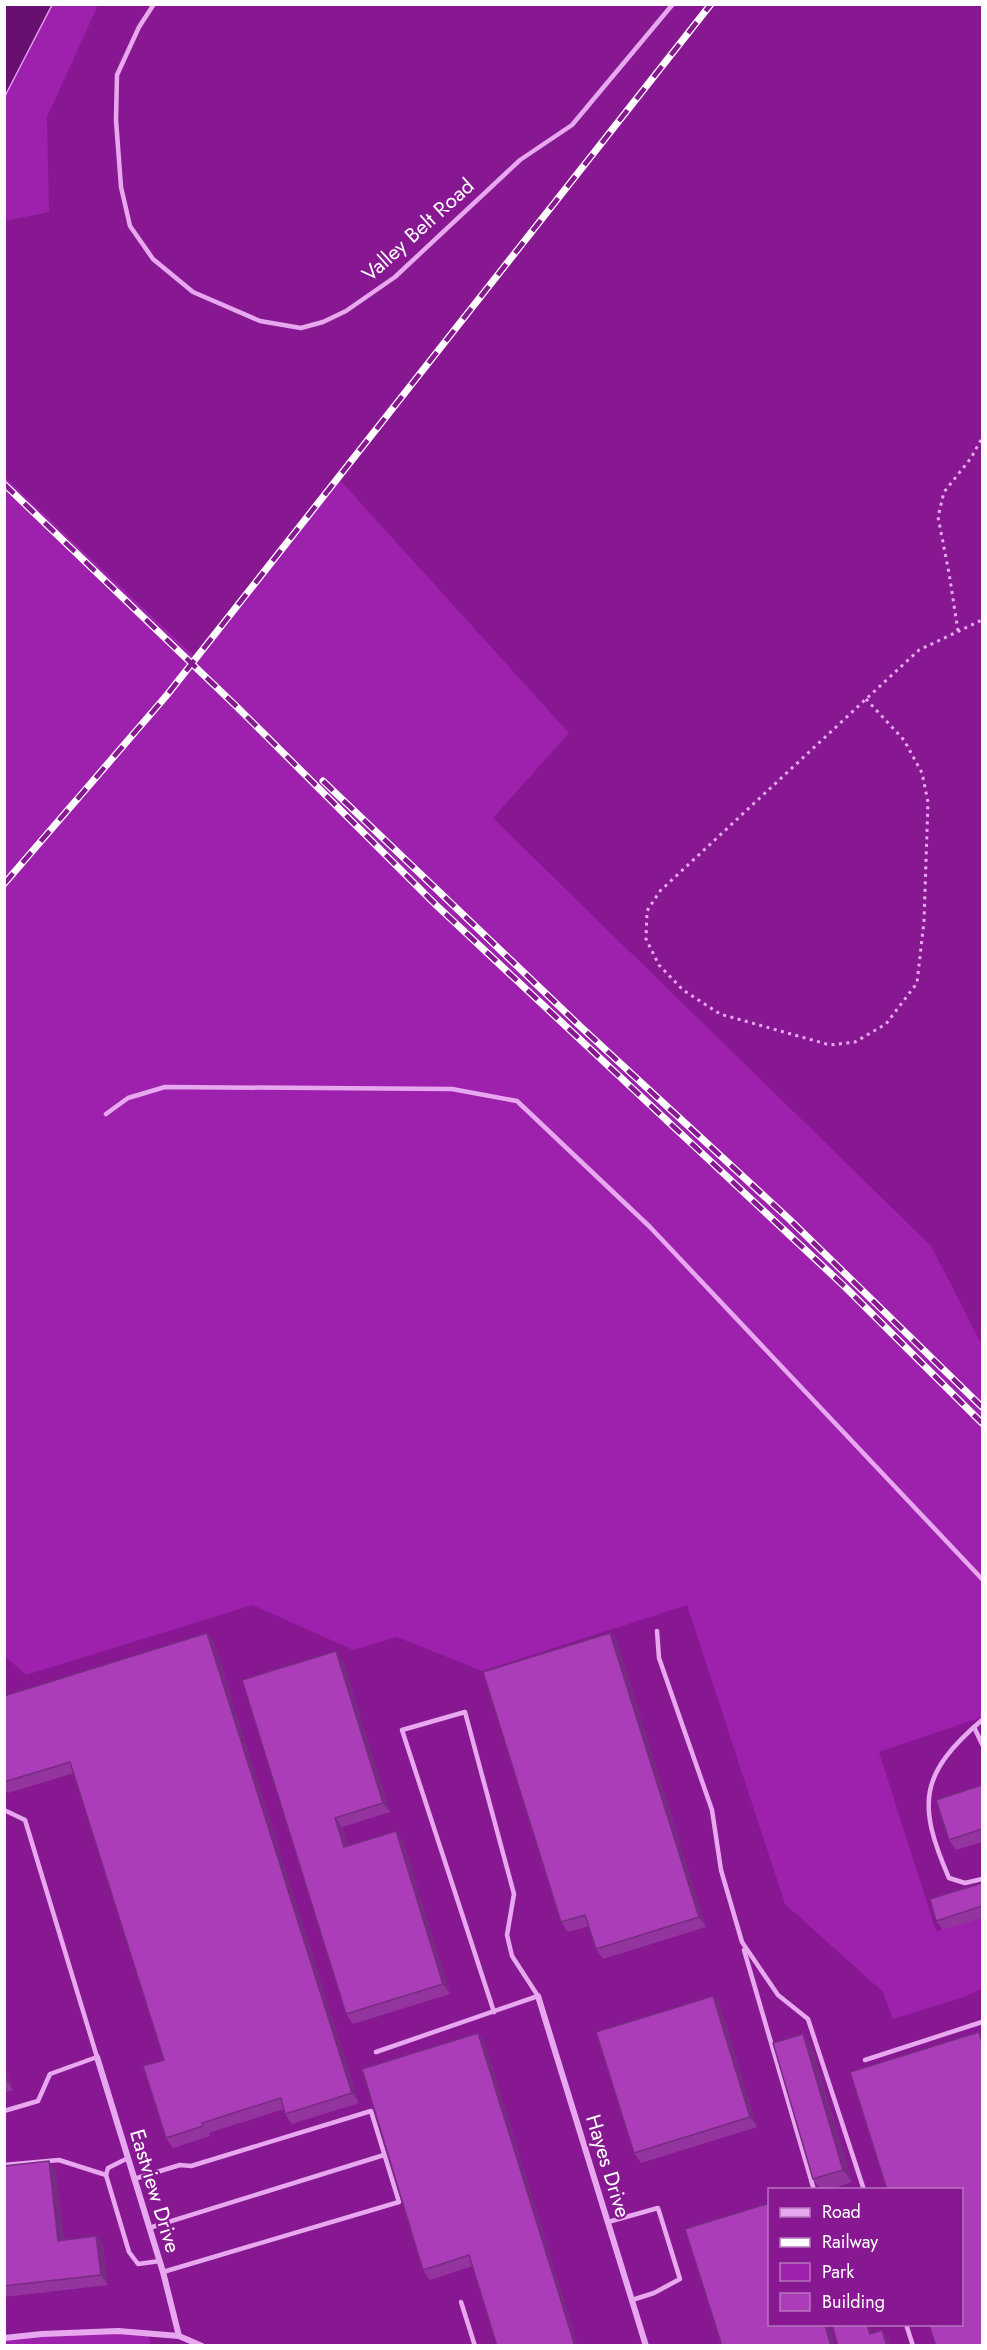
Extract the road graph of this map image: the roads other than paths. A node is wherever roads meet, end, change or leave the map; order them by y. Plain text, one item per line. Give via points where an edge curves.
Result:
1 (154, 4) edge
2 (673, 4) edge
3 (106, 1114) dead end
4 (982, 1579) edge
5 (657, 1631) dead end
6 (982, 1720) edge
7 (974, 1727) junction
8 (982, 1744) edge
9 (4, 1810) edge
10 (982, 1880) edge
11 (742, 1942) junction
12 (538, 1996) junction
13 (494, 2012) junction
14 (982, 2022) edge
15 (376, 2052) dead end
16 (97, 2056) junction
17 (866, 2060) dead end
18 (4, 2111) edge
19 (384, 2155) junction
20 (128, 2158) junction
21 (4, 2165) edge
22 (106, 2175) junction
23 (134, 2179) junction
24 (813, 2188) edge
25 (863, 2188) edge
26 (608, 2222) junction
27 (149, 2228) junction
28 (160, 2261) junction
29 (163, 2272) junction
30 (632, 2300) junction
31 (461, 2302) dead end
32 (906, 2326) edge
33 (179, 2336) junction
34 (4, 2338) edge
35 (202, 2346) edge
36 (475, 2346) edge
37 (646, 2346) edge
38 (913, 2346) edge

1 - 2 lane, Valley Belt Road via 117,75 121,187 130,226 153,259 194,292 260,321 301,328 346,311 395,277 520,160 572,125
3 - 4 lane via 128,1098 165,1087 453,1089 517,1101 650,1227
5 - 11 lane via 659,1658 712,1810 721,1870
6 - 7 lane
7 - 8 lane
7 - 10 lane via 937,1768 929,1791 930,1820 936,1848 949,1878 965,1883
9 - 16 lane via 25,1820
11 - 24 lane
11 - 25 lane via 778,1995 808,2019
12 - 13 lane
12 - 13 lane via 512,1956 507,1935 514,1894 465,1712 402,1730
12 - 26 street, Hayes Drive
13 - 15 lane
14 - 17 lane
16 - 18 lane via 50,2074 38,2101
16 - 20 street, Eastview Drive
19 - 23 lane via 371,2111 191,2166 180,2164
19 - 27 lane
19 - 29 lane via 399,2202
20 - 22 lane via 108,2168
20 - 23 street, Eastview Drive
21 - 22 lane via 59,2160
22 - 28 lane via 129,2252 138,2264
23 - 27 street, Eastview Drive
26 - 30 street, Hayes Drive
26 - 30 lane via 658,2208 662,2218 680,2279
27 - 28 street, Eastview Drive
28 - 29 street, Eastview Drive
29 - 33 street, Eastview Drive
30 - 37 street, Hayes Drive
31 - 36 lane
32 - 38 lane
33 - 34 street via 118,2331
33 - 35 street

